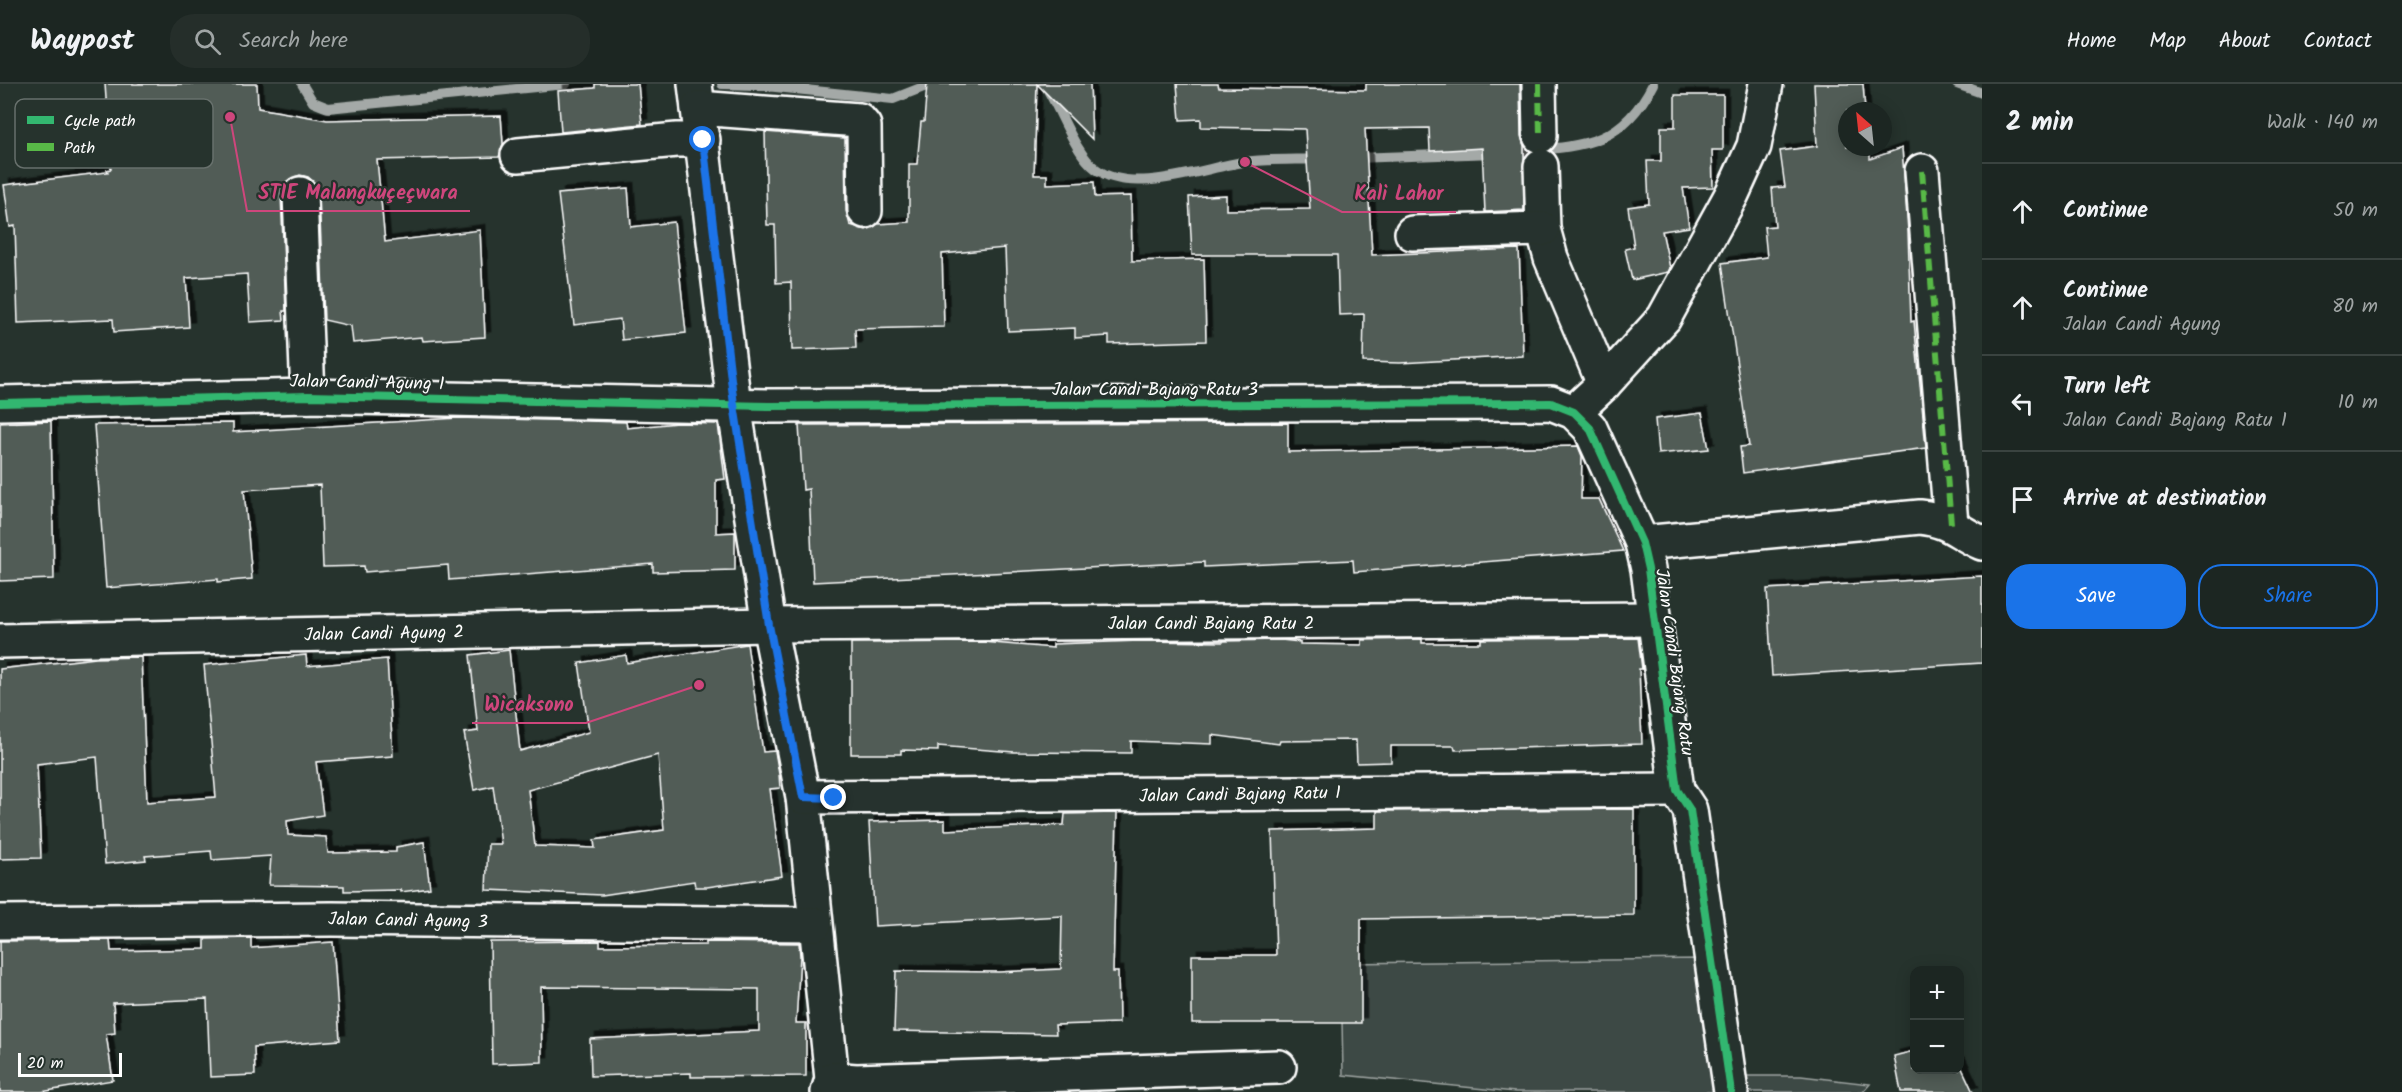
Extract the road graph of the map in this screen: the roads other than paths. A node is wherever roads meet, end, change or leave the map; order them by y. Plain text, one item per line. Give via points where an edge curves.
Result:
1 (1539, 84) edge
2 (1766, 84) edge
3 (696, 93) edge
4 (703, 140) junction
5 (518, 155) dead end
6 (1922, 171) dead end
7 (300, 194) dead end
8 (865, 211) dead end
9 (1543, 229) junction
10 (1412, 234) dead end
11 (1604, 384) junction
12 (308, 396) junction
13 (0, 403) edge
14 (734, 405) junction
15 (1574, 412) junction
16 (1951, 524) junction
17 (1642, 543) junction
18 (1982, 543) edge
19 (1654, 619) junction
20 (769, 625) junction
21 (0, 641) edge
22 (1677, 790) junction
23 (803, 797) junction
24 (0, 922) edge
25 (815, 924) junction
26 (1279, 1067) dead end
27 (830, 1085) edge
28 (1731, 1092) edge

1 - 9 street
2 - 11 street via 1754,146 1732,194 1664,318
3 - 4 street
3 - 8 street via 859,120 864,126
4 - 5 street
4 - 14 street
6 - 16 street
7 - 12 street
9 - 10 street
9 - 11 street via 1551,258
11 - 15 street
12 - 13 street, Jalan Candi Agung 1
12 - 14 street, Jalan Candi Agung 1
14 - 15 street, Jalan Candi Bajang Ratu 3 via 1551,403
14 - 20 street
15 - 17 street, Jalan Candi Bajang Ratu via 1596,438
16 - 17 street, Jalan Candi Bajang Ratu via 1920,518
16 - 18 street, Jalan Candi Bajang Ratu
17 - 19 street, Jalan Candi Bajang Ratu
19 - 20 street, Jalan Candi Bajang Ratu 2
19 - 22 street, Jalan Candi Bajang Ratu
20 - 21 street, Jalan Candi Agung 2
20 - 23 street
22 - 23 street, Jalan Candi Bajang Ratu 1
22 - 28 street via 1690,810
23 - 25 street
24 - 25 street, Jalan Candi Agung 3 via 332,919
25 - 27 street
26 - 27 street via 868,1080

